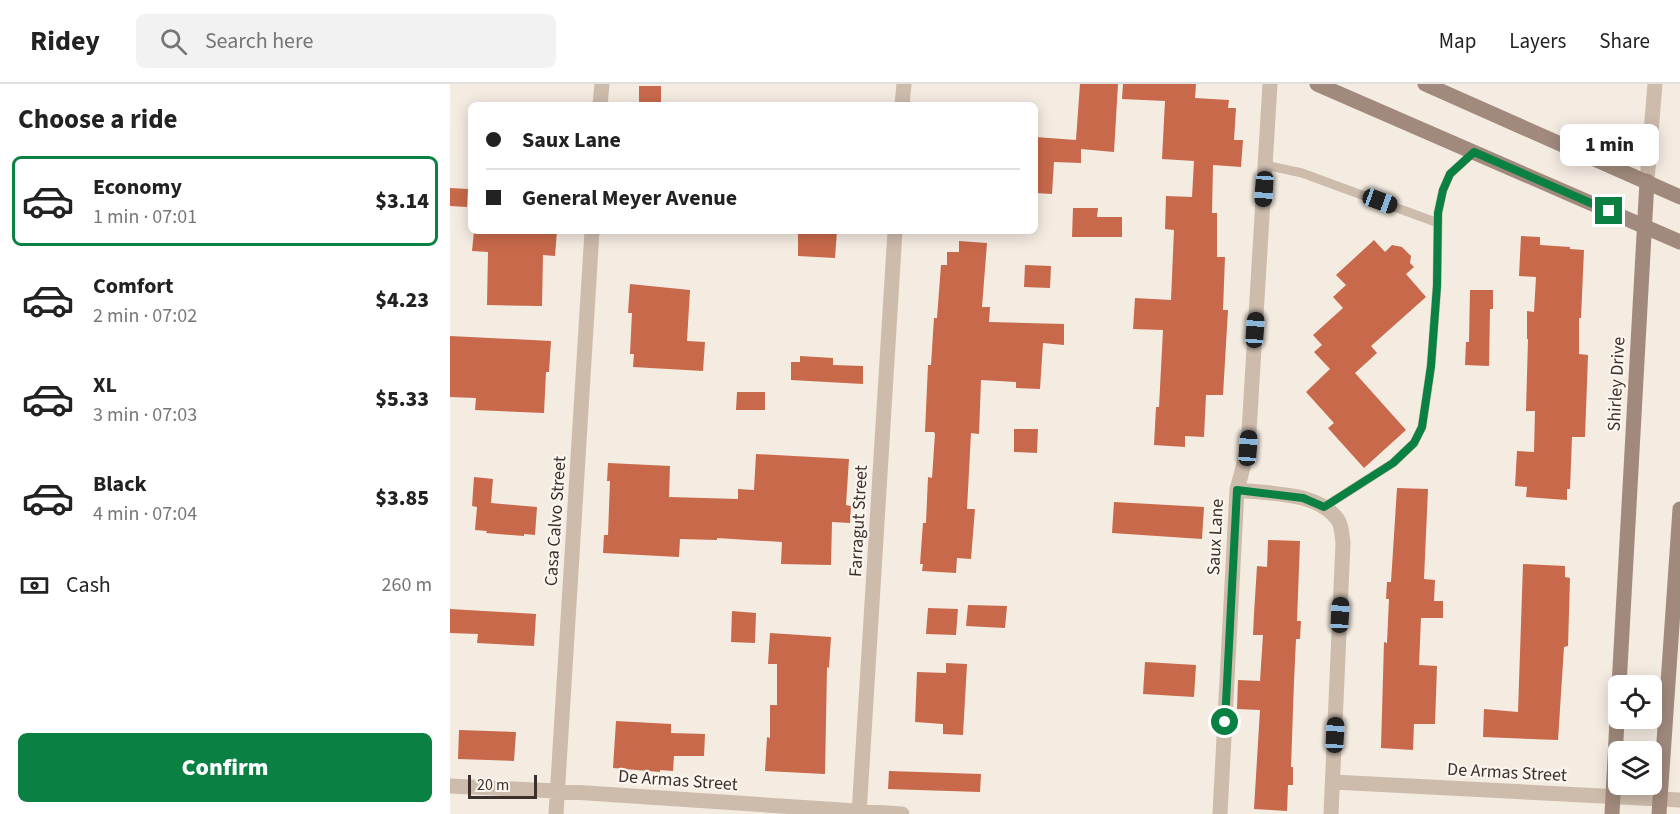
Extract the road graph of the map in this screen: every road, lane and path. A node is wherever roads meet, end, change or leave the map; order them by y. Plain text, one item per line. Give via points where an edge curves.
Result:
1 (602, 84) edge
2 (904, 84) edge
3 (1270, 84) edge
4 (1317, 84) edge
5 (1425, 84) edge
6 (1655, 84) edge
7 (600, 102) edge
8 (902, 102) edge
9 (1474, 152) junction
10 (1265, 165) junction
11 (1647, 181) junction
12 (1680, 197) edge
13 (1438, 223) junction
14 (1644, 226) junction
15 (592, 234) edge
16 (895, 234) edge
17 (1680, 242) edge
18 (1237, 490) junction
19 (1324, 507) junction
20 (1680, 509) edge
21 (1620, 675) edge
22 (1617, 729) edge
23 (1333, 782) junction
24 (450, 786) edge
25 (557, 791) junction
26 (1613, 797) junction
27 (1680, 801) edge
28 (1660, 807) edge
29 (859, 813) edge
30 (556, 814) edge
31 (902, 814) edge
32 (1220, 814) edge
33 (1331, 814) edge
34 (1612, 814) edge

1 - 7 street
2 - 8 street
3 - 10 street, Saux Lane
4 - 9 street
5 - 11 street
6 - 11 street, Shirley Drive
9 - 13 lane via 1450,174
9 - 14 street
10 - 13 lane via 1302,173
10 - 18 street, Saux Lane via 1248,448
11 - 12 street
11 - 14 street, Shirley Drive
13 - 19 lane via 1431,366 1422,427 1414,443 1393,463
14 - 17 street
14 - 21 street, Shirley Drive
15 - 25 street, Casa Calvo Street
16 - 29 street, Farragut Street
18 - 19 street via 1303,498
18 - 32 street, Saux Lane
19 - 23 street via 1340,521 1343,543
20 - 28 street
22 - 26 street
23 - 26 street, De Armas Street
23 - 33 street
24 - 25 street, De Armas Street
25 - 29 street, De Armas Street
25 - 30 street, Casa Calvo Street
26 - 28 street, De Armas Street
26 - 34 street
27 - 28 street, De Armas Street
29 - 31 street, De Armas Street

